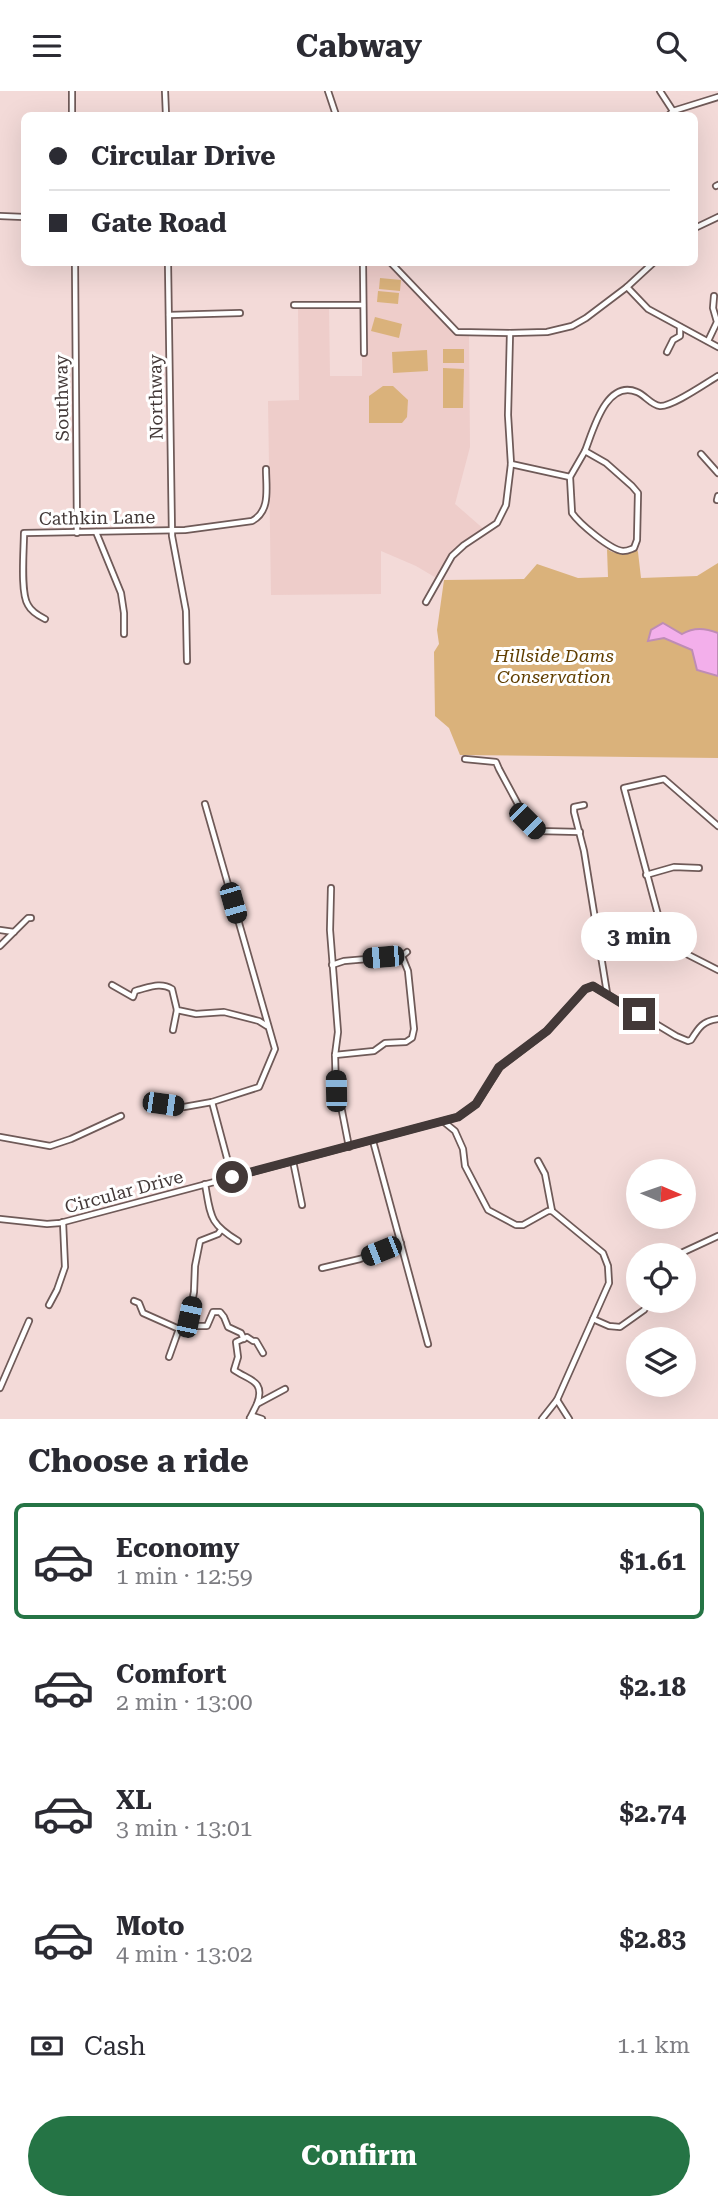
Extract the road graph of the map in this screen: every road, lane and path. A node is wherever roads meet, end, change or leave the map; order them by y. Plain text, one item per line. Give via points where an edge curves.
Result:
1 (72, 91) edge
2 (165, 91) edge
3 (328, 91) edge
4 (660, 91) edge
5 (718, 97) edge
6 (72, 112) edge
7 (166, 112) edge
8 (335, 112) edge
9 (670, 112) edge
10 (674, 112) edge
11 (0, 216) edge
12 (21, 216) edge
13 (718, 217) edge
14 (698, 227) edge
15 (75, 266) edge
16 (168, 266) edge
17 (363, 266) edge
18 (394, 266) edge
19 (650, 266) edge
20 (627, 287) junction
21 (714, 296) dead end
22 (294, 305) dead end
23 (363, 305) junction
24 (240, 313) dead end
25 (169, 315) junction
26 (680, 327) junction
27 (510, 333) junction
28 (708, 341) junction
29 (718, 347) edge
30 (667, 352) dead end
31 (364, 353) dead end
32 (718, 376) edge
33 (585, 451) junction
34 (701, 454) dead end
35 (511, 464) junction
36 (266, 469) dead end
37 (718, 473) edge
38 (570, 477) junction
39 (171, 530) junction
40 (77, 533) junction
41 (96, 533) junction
42 (426, 602) dead end
43 (45, 619) dead end
44 (124, 633) dead end
45 (187, 661) dead end
46 (465, 759) dead end
47 (205, 804) dead end
48 (584, 805) dead end
49 (718, 826) edge
50 (580, 832) junction
51 (699, 868) dead end
52 (646, 875) junction
53 (331, 888) dead end
54 (31, 918) dead end
55 (0, 930) edge
56 (15, 932) junction
57 (0, 946) edge
58 (332, 965) junction
59 (718, 970) edge
60 (111, 985) dead end
61 (608, 994) junction
62 (177, 1010) junction
63 (718, 1019) edge
64 (268, 1026) junction
65 (173, 1030) dead end
66 (335, 1055) junction
67 (212, 1103) junction
68 (147, 1104) dead end
69 (121, 1116) dead end
70 (444, 1122) junction
71 (0, 1137) edge
72 (373, 1141) junction
73 (349, 1147) junction
74 (293, 1161) junction
75 (538, 1161) dead end
76 (232, 1177) junction
77 (205, 1184) junction
78 (302, 1205) dead end
79 (552, 1211) junction
80 (0, 1219) edge
81 (63, 1222) junction
82 (221, 1230) junction
83 (718, 1236) edge
84 (238, 1241) dead end
85 (401, 1243) junction
86 (696, 1246) edge
87 (322, 1268) dead end
88 (134, 1301) dead end
89 (192, 1303) junction
90 (49, 1305) dead end
91 (640, 1313) edge
92 (593, 1319) junction
93 (29, 1321) dead end
94 (179, 1329) junction
95 (244, 1339) junction
96 (428, 1344) dead end
97 (263, 1353) dead end
98 (169, 1357) dead end
99 (0, 1388) edge
100 (285, 1389) dead end
101 (557, 1400) junction
102 (257, 1404) junction
103 (250, 1418) edge
104 (262, 1419) edge
105 (542, 1419) edge
106 (569, 1419) edge

1 - 6 street
2 - 7 street
3 - 8 street
4 - 9 street
5 - 10 street
11 - 12 street
13 - 14 street
15 - 40 street, Southway
16 - 25 street, Northway
17 - 23 street
18 - 27 street via 457,332
19 - 20 street
20 - 26 street via 648,309
20 - 27 street via 572,326
21 - 28 street via 717,322
22 - 23 street
23 - 31 street
24 - 25 street
25 - 39 street, Northway
26 - 28 street
26 - 30 street via 680,336
27 - 35 street
28 - 29 street
32 - 33 street via 665,405 654,404 638,392 619,392 603,407
33 - 38 street
33 - 38 street via 636,489 636,545 627,551 615,549 575,517
34 - 37 street
35 - 38 street
35 - 42 street via 501,518 452,556
36 - 39 street, Cathkin Lane via 265,507 256,519
39 - 41 street, Cathkin Lane
39 - 45 street, Northway via 186,611
40 - 41 street, Cathkin Lane
40 - 43 street, Cathkin Lane via 24,533 26,602
41 - 44 street via 121,593
46 - 50 street via 496,762 527,821 538,831
47 - 64 street
48 - 50 street via 574,807
49 - 52 street via 664,779 626,786 624,794
50 - 61 street
51 - 52 street via 674,867
52 - 59 street via 665,941
53 - 58 street
54 - 56 street
55 - 56 street
56 - 57 street
58 - 66 street via 338,1032
58 - 66 street via 405,954 414,1030 406,1042 385,1042 374,1051
60 - 62 street via 133,997 135,991 166,985 172,989
61 - 63 street via 688,1041 707,1020
61 - 70 street, Circular Drive via 593,986 585,989 547,1031 499,1067 476,1104
62 - 64 street via 224,1012
62 - 65 street
64 - 67 street via 275,1049 258,1087
66 - 73 street via 336,1091
67 - 68 street via 184,1107
67 - 76 street
69 - 71 street via 50,1146
70 - 72 street, Circular Drive
70 - 79 street via 455,1131 465,1166 488,1210 516,1225
72 - 73 street, Circular Drive
72 - 85 street
73 - 74 street, Circular Drive
74 - 76 street, Circular Drive
74 - 78 street
75 - 79 street via 547,1180
76 - 77 street, Circular Drive
77 - 81 street, Circular Drive
77 - 82 street via 212,1219
79 - 92 street via 607,1260 609,1286
80 - 81 street, Circular Drive
81 - 90 street via 65,1267
82 - 84 street
82 - 89 street via 200,1241
83 - 86 street
85 - 87 street
85 - 96 street
88 - 94 street via 143,1313
89 - 94 street via 189,1317
89 - 95 street via 197,1326 206,1326 213,1312 220,1312 228,1327
91 - 92 street via 620,1327
92 - 101 street
93 - 99 street
94 - 98 street
95 - 97 street via 256,1341
95 - 102 street via 235,1345 234,1370 259,1388
100 - 102 street
101 - 105 street
101 - 106 street
102 - 103 street
103 - 104 street

